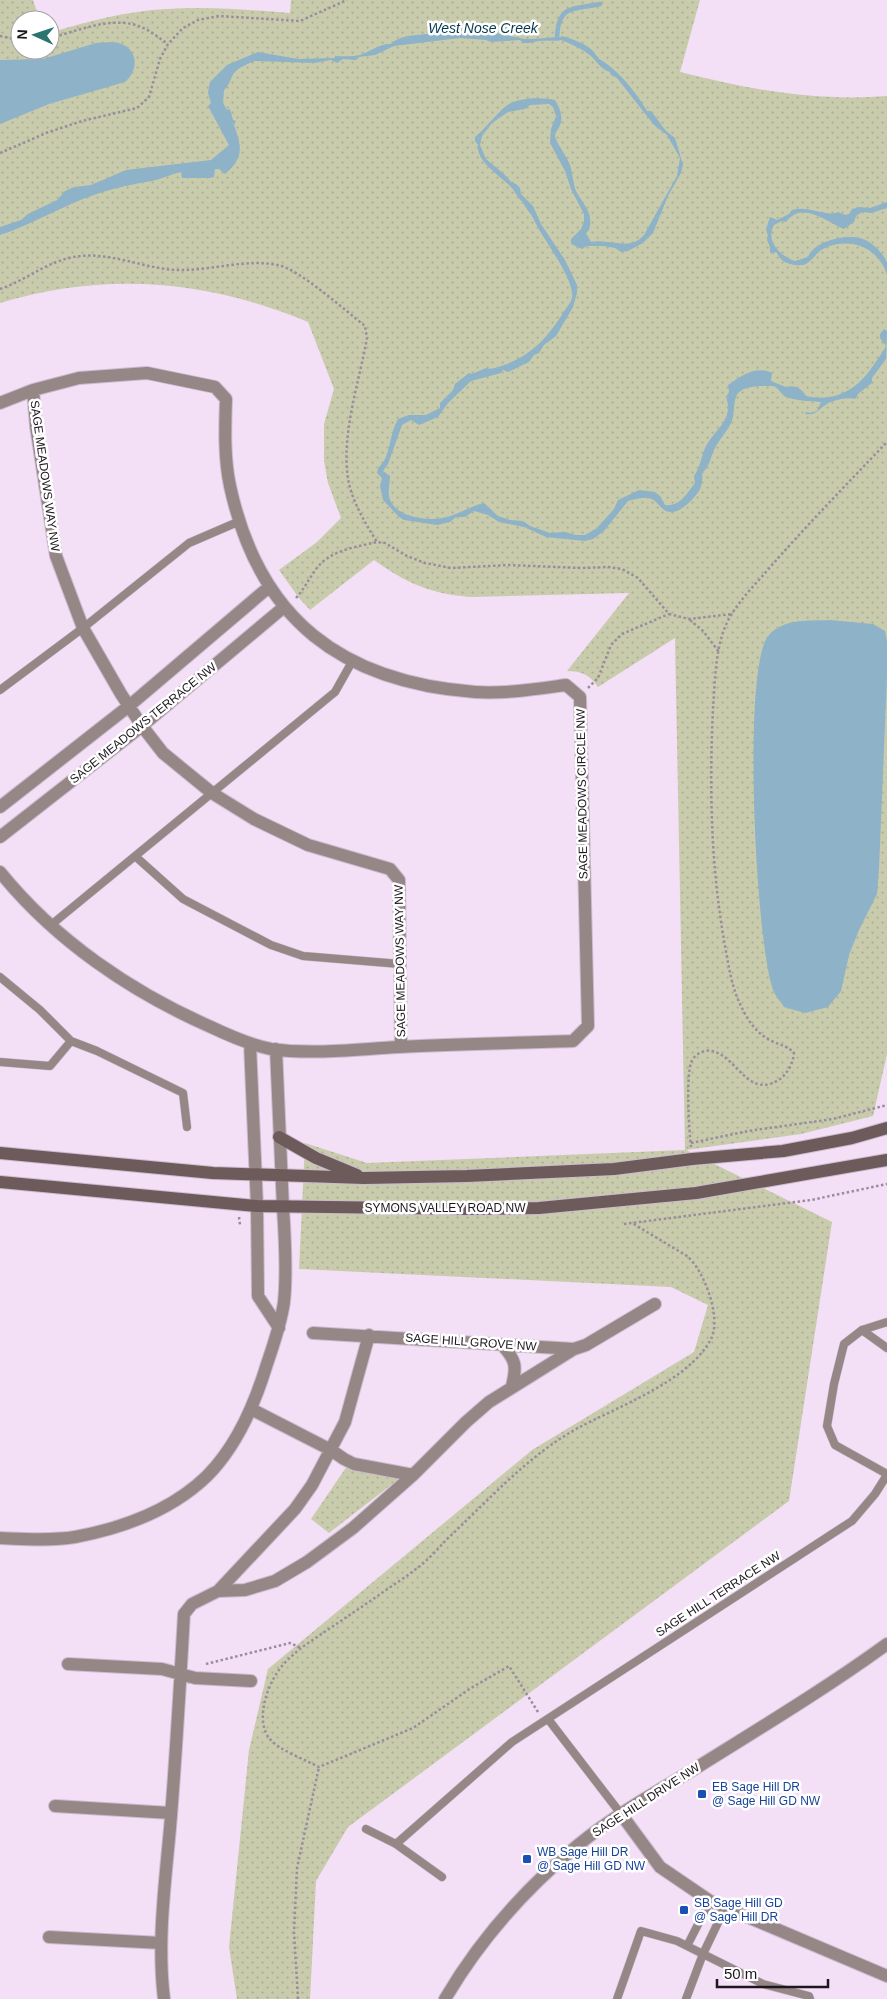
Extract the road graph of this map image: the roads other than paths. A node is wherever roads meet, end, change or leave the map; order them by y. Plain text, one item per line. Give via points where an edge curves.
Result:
1 (33, 390) junction
2 (0, 403) edge
3 (240, 522) junction
4 (269, 587) junction
5 (284, 607) junction
6 (83, 628) junction
7 (353, 660) junction
8 (0, 690) edge
9 (129, 706) junction
10 (142, 726) junction
11 (212, 793) junction
12 (0, 807) edge
13 (0, 837) edge
14 (135, 856) junction
15 (0, 872) edge
16 (51, 925) junction
17 (400, 964) junction
18 (0, 977) edge
19 (71, 1041) junction
20 (250, 1044) junction
21 (401, 1047) junction
22 (276, 1049) junction
23 (0, 1062) edge
24 (187, 1127) dead end
25 (887, 1128) edge
26 (279, 1137) junction
27 (0, 1153) edge
28 (887, 1160) edge
29 (256, 1175) junction
30 (282, 1176) junction
31 (364, 1178) junction
32 (0, 1182) edge
33 (257, 1206) junction
34 (283, 1206) junction
35 (655, 1304) dead end
36 (887, 1322) edge
37 (279, 1328) junction
38 (862, 1330) junction
39 (314, 1333) dead end
40 (369, 1335) junction
41 (502, 1345) junction
42 (887, 1348) edge
43 (574, 1349) junction
44 (512, 1386) junction
45 (252, 1409) junction
46 (332, 1450) junction
47 (887, 1474) edge
48 (413, 1475) junction
49 (0, 1538) edge
50 (218, 1591) junction
51 (885, 1648) edge
52 (68, 1664) dead end
53 (181, 1674) junction
54 (251, 1681) dead end
55 (548, 1719) junction
56 (55, 1806) dead end
57 (171, 1813) junction
58 (621, 1814) junction
59 (366, 1830) dead end
60 (396, 1844) junction
61 (442, 1877) dead end
62 (710, 1901) junction
63 (725, 1908) junction
64 (49, 1937) dead end
65 (161, 1943) junction
66 (687, 1946) junction
67 (703, 1954) junction
68 (887, 1976) edge
69 (164, 1999) edge
70 (445, 1999) edge
71 (617, 1999) edge
72 (686, 1999) edge
73 (810, 1999) edge

1 - 2 street, SAGE MEADOWS CIRCLE NW
1 - 3 street, SAGE MEADOWS CIRCLE NW via 79,378 148,373 215,387 226,399 225,441 230,485
1 - 6 street, SAGE MEADOWS WAY NW via 56,556
3 - 4 street, SAGE MEADOWS CIRCLE NW
3 - 6 lane via 189,542
4 - 5 street, SAGE MEADOWS CIRCLE NW
4 - 9 street, SAGE MEADOWS TERRACE NW
5 - 7 street, SAGE MEADOWS CIRCLE NW via 332,651
5 - 10 street, SAGE MEADOWS TERRACE NW
6 - 8 lane
6 - 9 street, SAGE MEADOWS WAY NW
7 - 11 lane via 335,692
7 - 21 street, SAGE MEADOWS CIRCLE NW via 420,685 477,692 566,685 580,697 588,1026 573,1041
9 - 10 street, SAGE MEADOWS WAY NW
9 - 12 street, SAGE MEADOWS TERRACE NW
10 - 11 street, SAGE MEADOWS WAY NW via 163,753
10 - 13 street, SAGE MEADOWS TERRACE NW
11 - 14 lane
11 - 17 street, SAGE MEADOWS WAY NW via 254,819 308,845 390,868 399,880
14 - 16 lane
14 - 17 lane via 183,898 271,945 303,956
15 - 16 street, SAGE MEADOWS CIRCLE NW
16 - 20 street, SAGE MEADOWS CIRCLE NW via 69,942 136,990 173,1011
17 - 21 street, SAGE MEADOWS WAY NW
18 - 19 lane
19 - 23 lane via 50,1066
19 - 24 lane via 183,1093
20 - 22 street, SAGE MEADOWS CIRCLE NW
20 - 29 street
21 - 22 street, SAGE MEADOWS CIRCLE NW via 329,1051
22 - 26 street
25 - 31 main road via 783,1151 614,1169
26 - 30 street
26 - 31 main road via 316,1158
27 - 29 main road
28 - 34 main road, SYMONS VALLEY ROAD NW via 696,1193 539,1208
29 - 30 main road
29 - 33 street
30 - 31 main road
30 - 34 street
32 - 33 main road, SYMONS VALLEY ROAD NW
33 - 34 main road, SYMONS VALLEY ROAD NW
33 - 37 street via 258,1296
34 - 37 street via 284,1302
35 - 43 street, SAGE HILL GROVE NW
36 - 38 lane, SAGE HILL TERRACE NW
37 - 45 street
38 - 42 lane
38 - 47 lane, SAGE HILL TERRACE NW via 844,1344 827,1426 835,1445
39 - 40 street, SAGE HILL GROVE NW
40 - 41 street, SAGE HILL GROVE NW
40 - 46 street, SAGE HILL GROVE NW via 345,1422
41 - 43 street, SAGE HILL GROVE NW
41 - 44 street via 515,1363
43 - 44 street, SAGE HILL GROVE NW
44 - 48 street, SAGE HILL GROVE NW via 466,1422
45 - 46 street
45 - 49 street via 235,1440 207,1475 177,1500 153,1513 74,1537
46 - 48 street via 354,1464
46 - 50 street, SAGE HILL GROVE NW via 295,1509
47 - 55 lane, SAGE HILL TERRACE NW via 852,1521
48 - 50 street, SAGE HILL GROVE NW via 353,1528 307,1562 275,1581 245,1590
50 - 53 street, SAGE HILL GROVE NW via 192,1604 184,1614
51 - 58 street, SAGE HILL DRIVE NW
52 - 53 street via 162,1669
53 - 54 street via 194,1678
53 - 57 street, SAGE HILL GROVE NW
55 - 58 lane
55 - 60 lane, SAGE HILL TERRACE NW via 512,1742
56 - 57 street
57 - 65 street, SAGE HILL GROVE NW
58 - 62 street via 660,1867
58 - 70 street, SAGE HILL DRIVE NW via 578,1845 530,1890 486,1937
59 - 60 lane
60 - 61 lane
62 - 63 street
62 - 66 lane
63 - 67 lane
63 - 68 street
64 - 65 street
65 - 69 street, SAGE HILL GROVE NW
66 - 67 lane
66 - 71 lane via 641,1931
67 - 72 lane
67 - 73 lane via 763,1984 809,1996

